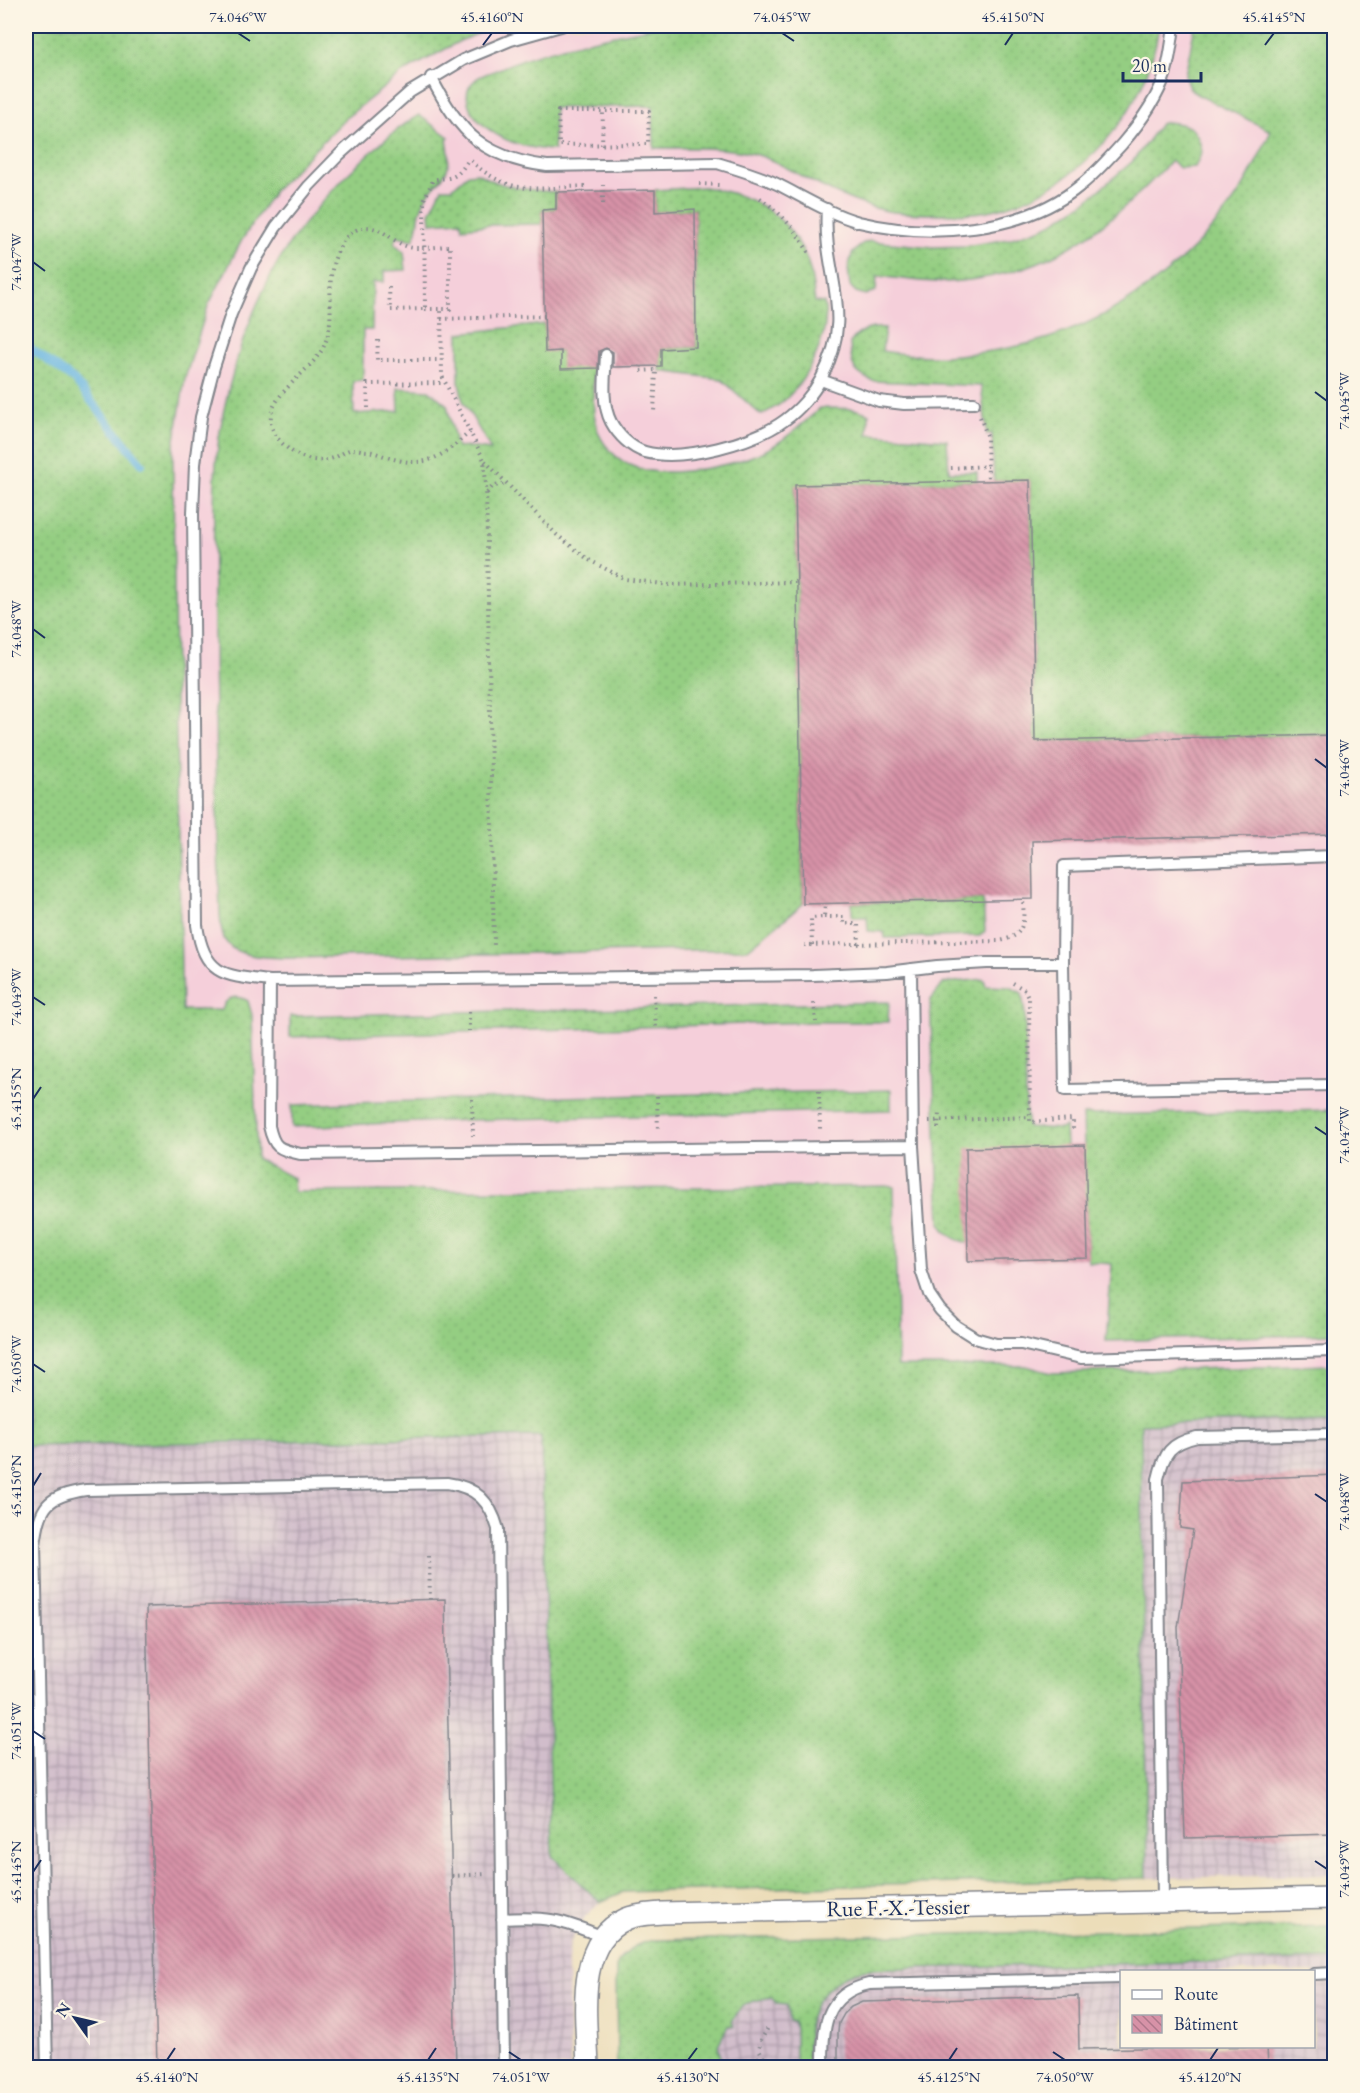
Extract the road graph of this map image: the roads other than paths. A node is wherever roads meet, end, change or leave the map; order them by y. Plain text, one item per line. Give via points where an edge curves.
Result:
1 (561, 26) edge
2 (1174, 26) edge
3 (431, 77) junction
4 (827, 209) junction
5 (606, 355) dead end
6 (821, 380) junction
7 (974, 404) dead end
8 (1335, 856) edge
9 (1063, 963) junction
10 (911, 969) junction
11 (270, 981) junction
12 (1335, 1085) edge
13 (913, 1146) junction
14 (1335, 1351) edge
15 (1335, 1434) edge
16 (1335, 1898) edge
17 (1162, 1901) junction
18 (502, 1919) junction
19 (603, 1937) junction
20 (1335, 1973) edge
21 (1315, 1974) edge
22 (1120, 1978) edge
23 (47, 2067) edge
24 (504, 2067) edge
25 (588, 2067) edge
26 (823, 2067) edge

1 - 3 lane via 511,40
2 - 4 lane via 1164,76 1136,127 1079,187 1045,207 1009,221 940,231 897,230
3 - 4 lane via 460,126 481,144 523,163 717,163 774,183
3 - 11 lane via 340,154 276,227 251,268 231,314 201,417 193,513 197,925 200,946 208,961 224,974
4 - 6 lane via 825,232 839,314 837,340
5 - 6 lane via 606,405 611,422 633,446 659,454 702,451 760,434 785,420
6 - 7 lane via 879,401
8 - 9 lane via 1064,866
9 - 10 lane
9 - 12 lane via 1065,1090
10 - 11 lane via 813,975
10 - 13 lane
11 - 13 lane via 269,1126 273,1142 292,1152
13 - 14 lane via 921,1270 929,1294 940,1310 975,1338 1081,1358
15 - 17 lane via 1197,1437 1182,1440 1162,1462 1158,1479
16 - 17 street, Rue F.-X.-Tessier
17 - 19 street, Rue F.-X.-Tessier via 662,1913 624,1920
18 - 19 lane via 562,1921
18 - 23 lane via 498,1529 486,1502 474,1491 447,1483 86,1490 63,1494 47,1504 38,1522 35,1545
18 - 24 lane
19 - 25 street, Rue F.-X.-Tessier via 588,1971 586,1988
20 - 21 lane
22 - 26 lane via 858,1986 842,1996 830,2012 823,2030

